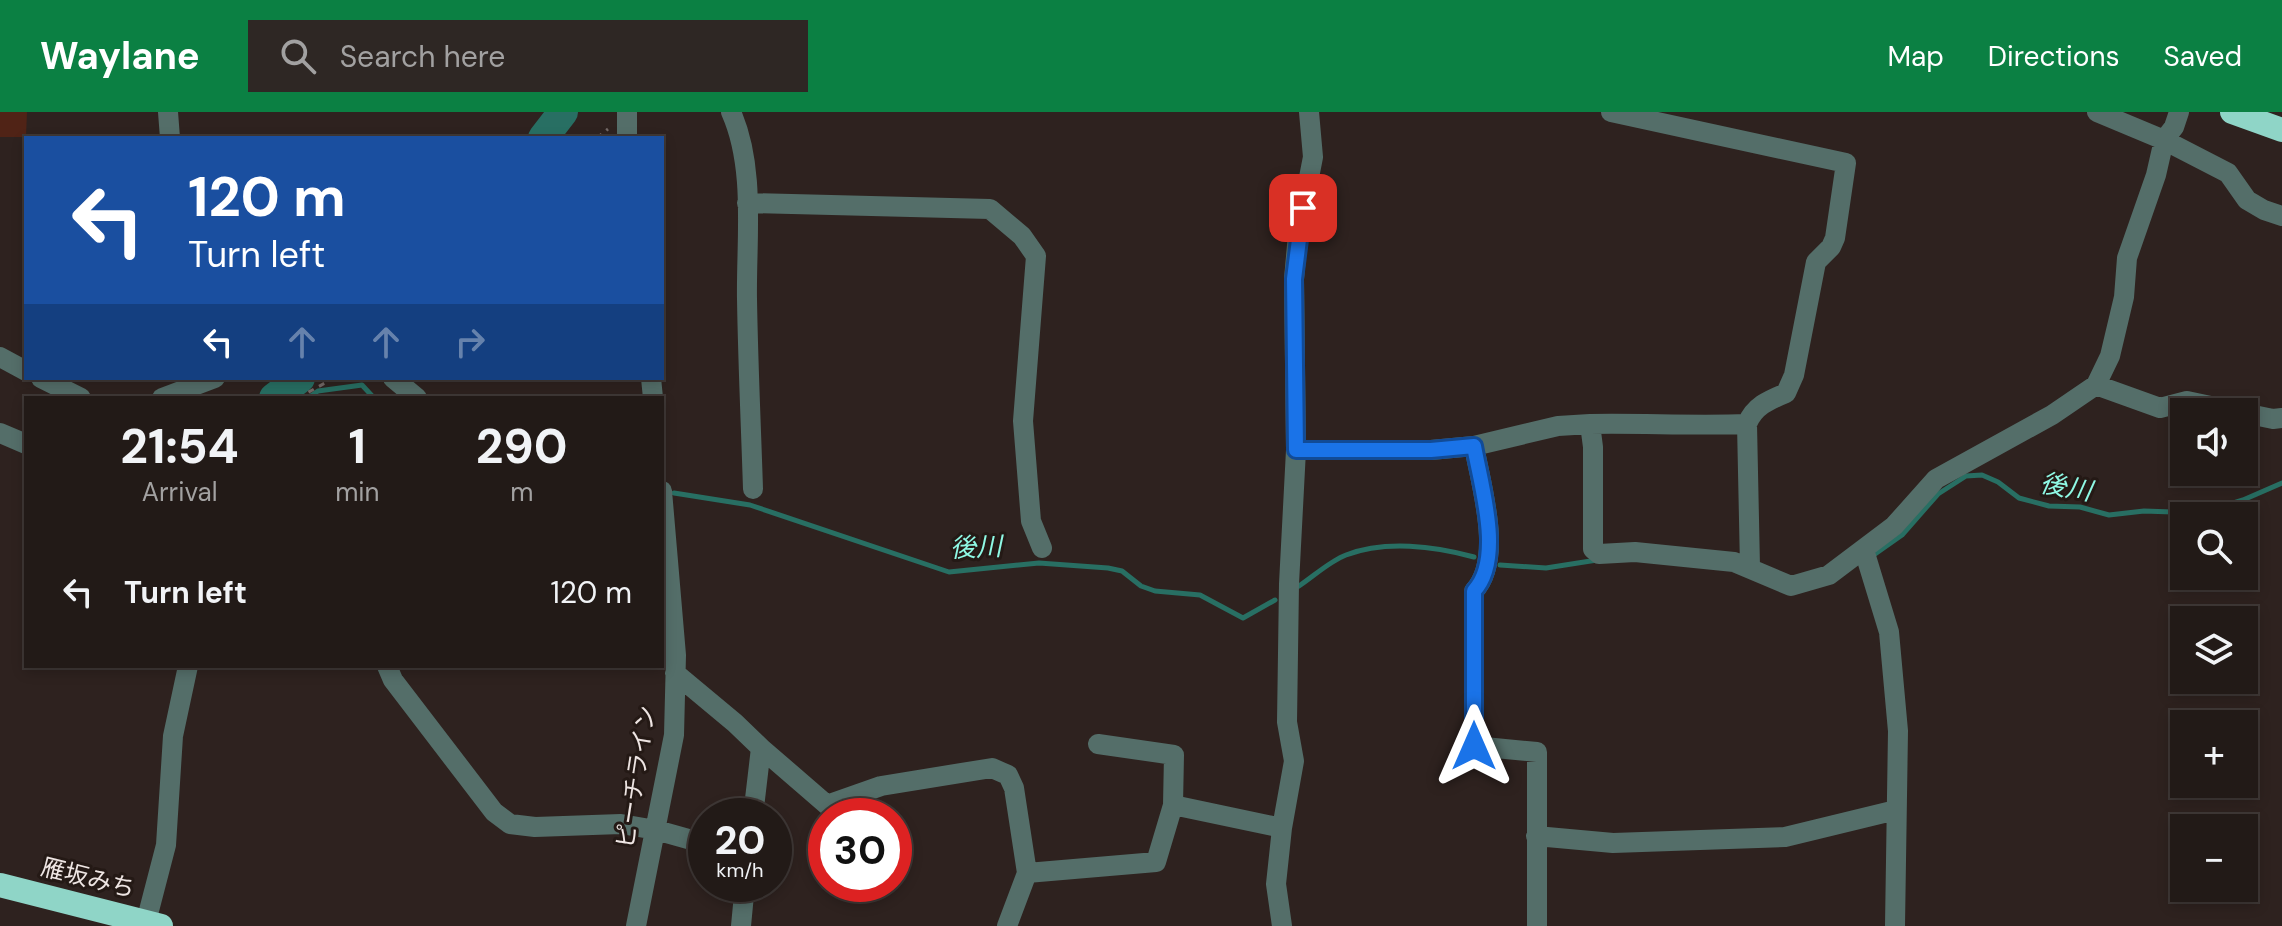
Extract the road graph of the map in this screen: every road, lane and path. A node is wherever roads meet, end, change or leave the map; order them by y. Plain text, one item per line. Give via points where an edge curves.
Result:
1 (168, 112) edge
2 (731, 112) edge
3 (1309, 112) edge
4 (1611, 112) edge
5 (2097, 112) edge
6 (2179, 112) edge
7 (2232, 112) edge
8 (2282, 130) edge
9 (170, 136) edge
10 (2164, 140) junction
11 (747, 203) junction
12 (2282, 216) edge
13 (0, 357) edge
14 (24, 370) edge
15 (45, 380) edge
16 (210, 380) edge
17 (330, 380) edge
18 (395, 380) edge
19 (2096, 385) junction
20 (77, 396) edge
21 (167, 396) edge
22 (302, 396) edge
23 (415, 396) edge
24 (2170, 405) edge
25 (2258, 416) edge
26 (2282, 418) edge
27 (1590, 424) junction
28 (1747, 424) junction
29 (0, 433) edge
30 (24, 443) edge
31 (1474, 446) junction
32 (1296, 450) junction
33 (753, 489) dead end
34 (664, 520) edge
35 (1042, 548) dead end
36 (1864, 550) junction
37 (1750, 567) junction
38 (188, 668) edge
39 (388, 668) edge
40 (675, 673) junction
41 (1098, 744) dead end
42 (761, 748) junction
43 (755, 798) edge
44 (1173, 805) junction
45 (1896, 810) junction
46 (1282, 828) junction
47 (656, 830) junction
48 (1536, 836) junction
49 (688, 839) edge
50 (1027, 873) junction
51 (0, 885) edge
52 (743, 902) edge
53 (154, 924) edge
54 (636, 926) edge
55 (741, 926) edge
56 (1007, 926) edge
57 (1282, 926) edge
58 (1537, 926) edge
59 (1895, 926) edge

1 - 9 street
2 - 11 street via 742,137
3 - 32 street via 1313,157 1294,279
4 - 28 street via 1846,163 1835,238 1816,262 1794,375 1786,393 1767,400
5 - 10 street
6 - 10 street
7 - 8 highway
10 - 12 street via 2228,173 2247,200
10 - 19 street via 2127,258 2110,356
11 - 33 street
11 - 35 street via 990,209 1022,236 1036,256 1023,421 1031,521
13 - 14 street
15 - 20 street
16 - 21 street
17 - 22 path
18 - 23 street
19 - 24 street via 2160,408
19 - 36 street via 1936,479
25 - 26 street
27 - 28 street
27 - 31 street
27 - 37 street via 1593,549 1599,554 1709,558
28 - 37 street
29 - 30 street
31 - 32 street
31 - 48 street via 1490,538 1485,580 1474,591 1474,746 1537,752
32 - 46 street via 1287,722 1294,761
34 - 40 street, ピーチライン
36 - 37 street via 1829,575 1791,586
36 - 45 street via 1889,632 1898,731
38 - 53 street via 173,736
39 - 47 street via 494,812 510,824 621,824
40 - 42 street
40 - 47 street, ピーチライン via 674,735
41 - 44 street via 1174,755
42 - 43 street
42 - 50 street via 827,805 881,786 992,768 1008,775
44 - 46 street
44 - 50 street via 1156,862
45 - 48 street via 1785,837 1613,843
45 - 59 street
46 - 57 street via 1276,884
47 - 49 street
47 - 54 street, ピーチライン
48 - 58 street
50 - 56 street
51 - 53 highway, 雁坂みち
52 - 55 street

